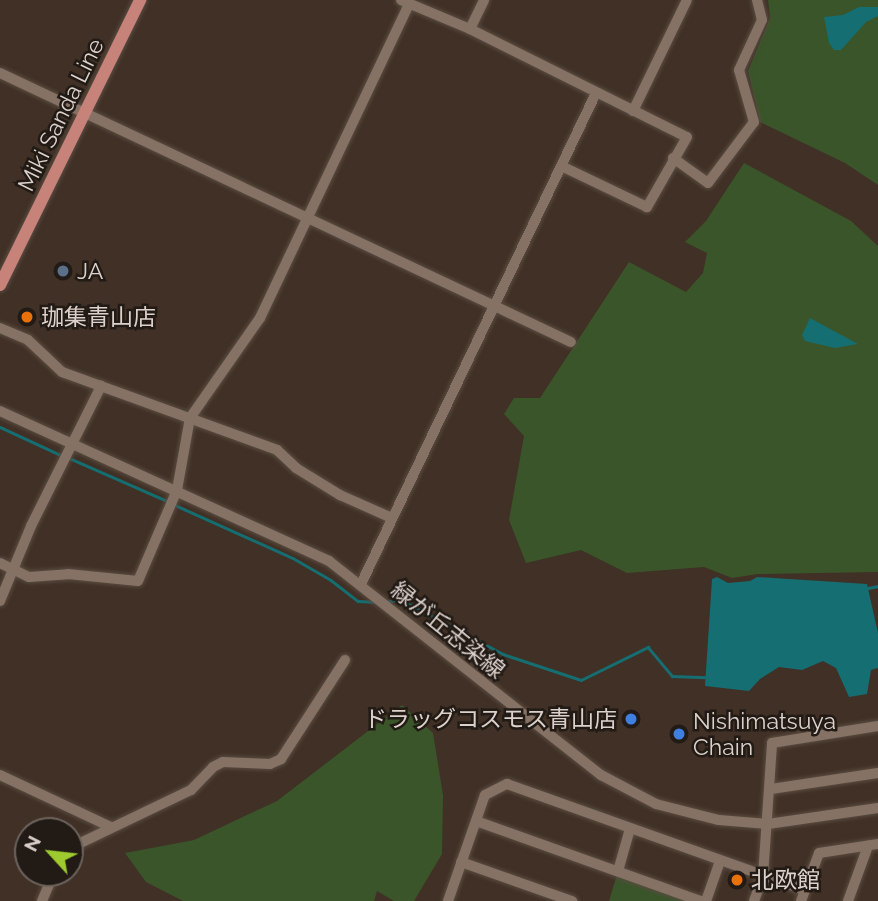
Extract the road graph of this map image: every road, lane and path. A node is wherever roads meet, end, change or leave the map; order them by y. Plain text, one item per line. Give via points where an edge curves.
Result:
1 (139, 0) edge
2 (484, 0) edge
3 (687, 0) edge
4 (757, 0) edge
5 (405, 2) edge
6 (470, 29) junction
7 (0, 73) edge
8 (596, 93) junction
9 (633, 111) junction
10 (86, 113) junction
11 (673, 158) junction
12 (561, 166) junction
13 (307, 217) junction
14 (0, 285) edge
15 (494, 306) junction
16 (0, 328) edge
17 (571, 342) dead end
18 (101, 386) junction
19 (0, 411) edge
20 (190, 418) junction
21 (72, 442) junction
22 (177, 490) junction
23 (392, 518) junction
24 (0, 563) edge
25 (14, 572) junction
26 (361, 584) junction
27 (0, 601) edge
28 (345, 660) dead end
29 (878, 726) edge
30 (878, 773) edge
31 (0, 775) edge
32 (771, 789) junction
33 (878, 808) edge
34 (476, 821) junction
35 (768, 824) junction
36 (111, 827) junction
37 (630, 829) junction
38 (84, 841) edge
39 (873, 845) edge
40 (720, 860) junction
41 (461, 862) junction
42 (618, 871) junction
43 (763, 876) junction
44 (803, 896) edge
45 (448, 901) edge
46 (572, 901) edge
47 (704, 901) edge
48 (754, 901) edge
49 (848, 901) edge

1 - 10 main road, Miki Sanda Line
2 - 6 street
3 - 9 street
4 - 11 street via 762,20 739,70 754,122 708,183
5 - 6 street
5 - 13 street
6 - 8 street
7 - 10 street
8 - 9 street
8 - 12 street
9 - 11 street via 687,137
10 - 13 street
10 - 14 main road, Miki Sanda Line
11 - 12 street via 647,207
12 - 15 street
13 - 15 street
13 - 20 street via 260,318
15 - 17 street
15 - 23 street
16 - 18 street via 28,340 62,372
18 - 20 street
18 - 21 street
19 - 21 street, 緑が丘志染線
20 - 22 street
20 - 23 street via 277,450 296,468 340,495
21 - 22 street, 緑が丘志染線
21 - 25 street
22 - 25 street via 138,581 68,574 29,577
22 - 26 street, 緑が丘志染線 via 328,561
23 - 26 street
24 - 25 street
25 - 27 street
26 - 35 street, 緑が丘志染線 via 601,775 656,804 719,820
28 - 36 street via 281,759 271,764 223,762 191,790
29 - 32 street via 772,743
30 - 32 street
31 - 36 street
32 - 35 street
33 - 35 street, 緑が丘志染線
34 - 37 street via 485,795 507,784
34 - 41 street
34 - 42 street
35 - 43 street
36 - 38 street
37 - 40 street
37 - 42 street
39 - 44 street via 819,853
39 - 49 street
40 - 43 street
40 - 47 street
41 - 45 street
41 - 46 street
42 - 47 street
43 - 44 street
43 - 48 street

